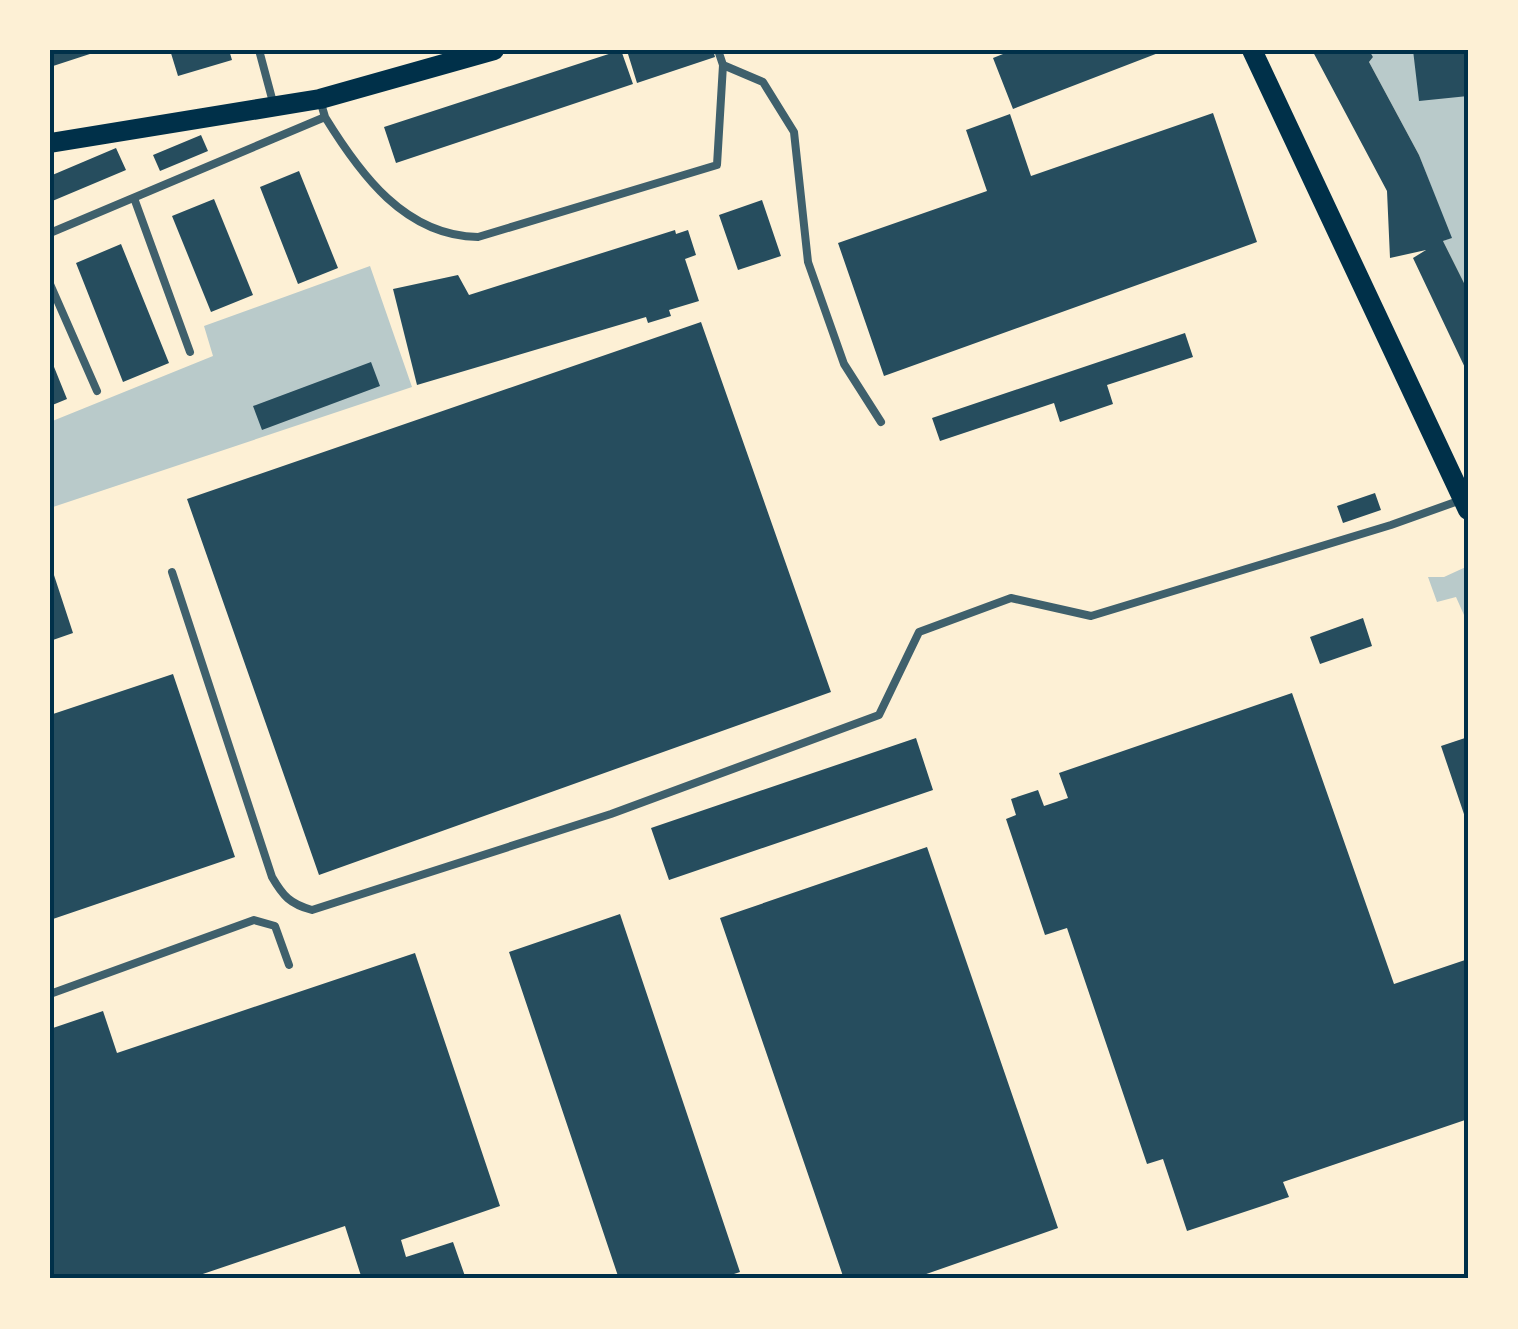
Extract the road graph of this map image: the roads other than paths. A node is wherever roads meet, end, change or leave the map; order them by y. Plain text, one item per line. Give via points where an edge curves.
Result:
1 (259, 50) edge
2 (494, 50) edge
3 (718, 50) edge
4 (1252, 50) edge
5 (723, 65) junction
6 (274, 106) junction
7 (322, 108) junction
8 (50, 143) edge
9 (134, 198) junction
10 (50, 232) edge
11 (50, 284) edge
12 (190, 352) dead end
13 (97, 391) dead end
14 (881, 422) dead end
15 (1465, 504) edge
16 (172, 572) dead end
17 (289, 965) dead end
18 (50, 994) edge

1 - 6 lane
2 - 7 main road
3 - 5 lane
4 - 15 main road
5 - 7 lane via 717,165 478,238 453,237 404,214 358,171
5 - 14 lane via 763,82 794,132 808,262 844,364
6 - 7 main road
6 - 8 main road
7 - 9 lane
9 - 10 lane
9 - 12 lane
11 - 13 lane
15 - 16 lane via 1091,616 1011,598 919,632 879,715 610,814 312,910 282,895 272,876
17 - 18 lane via 275,926 254,920

